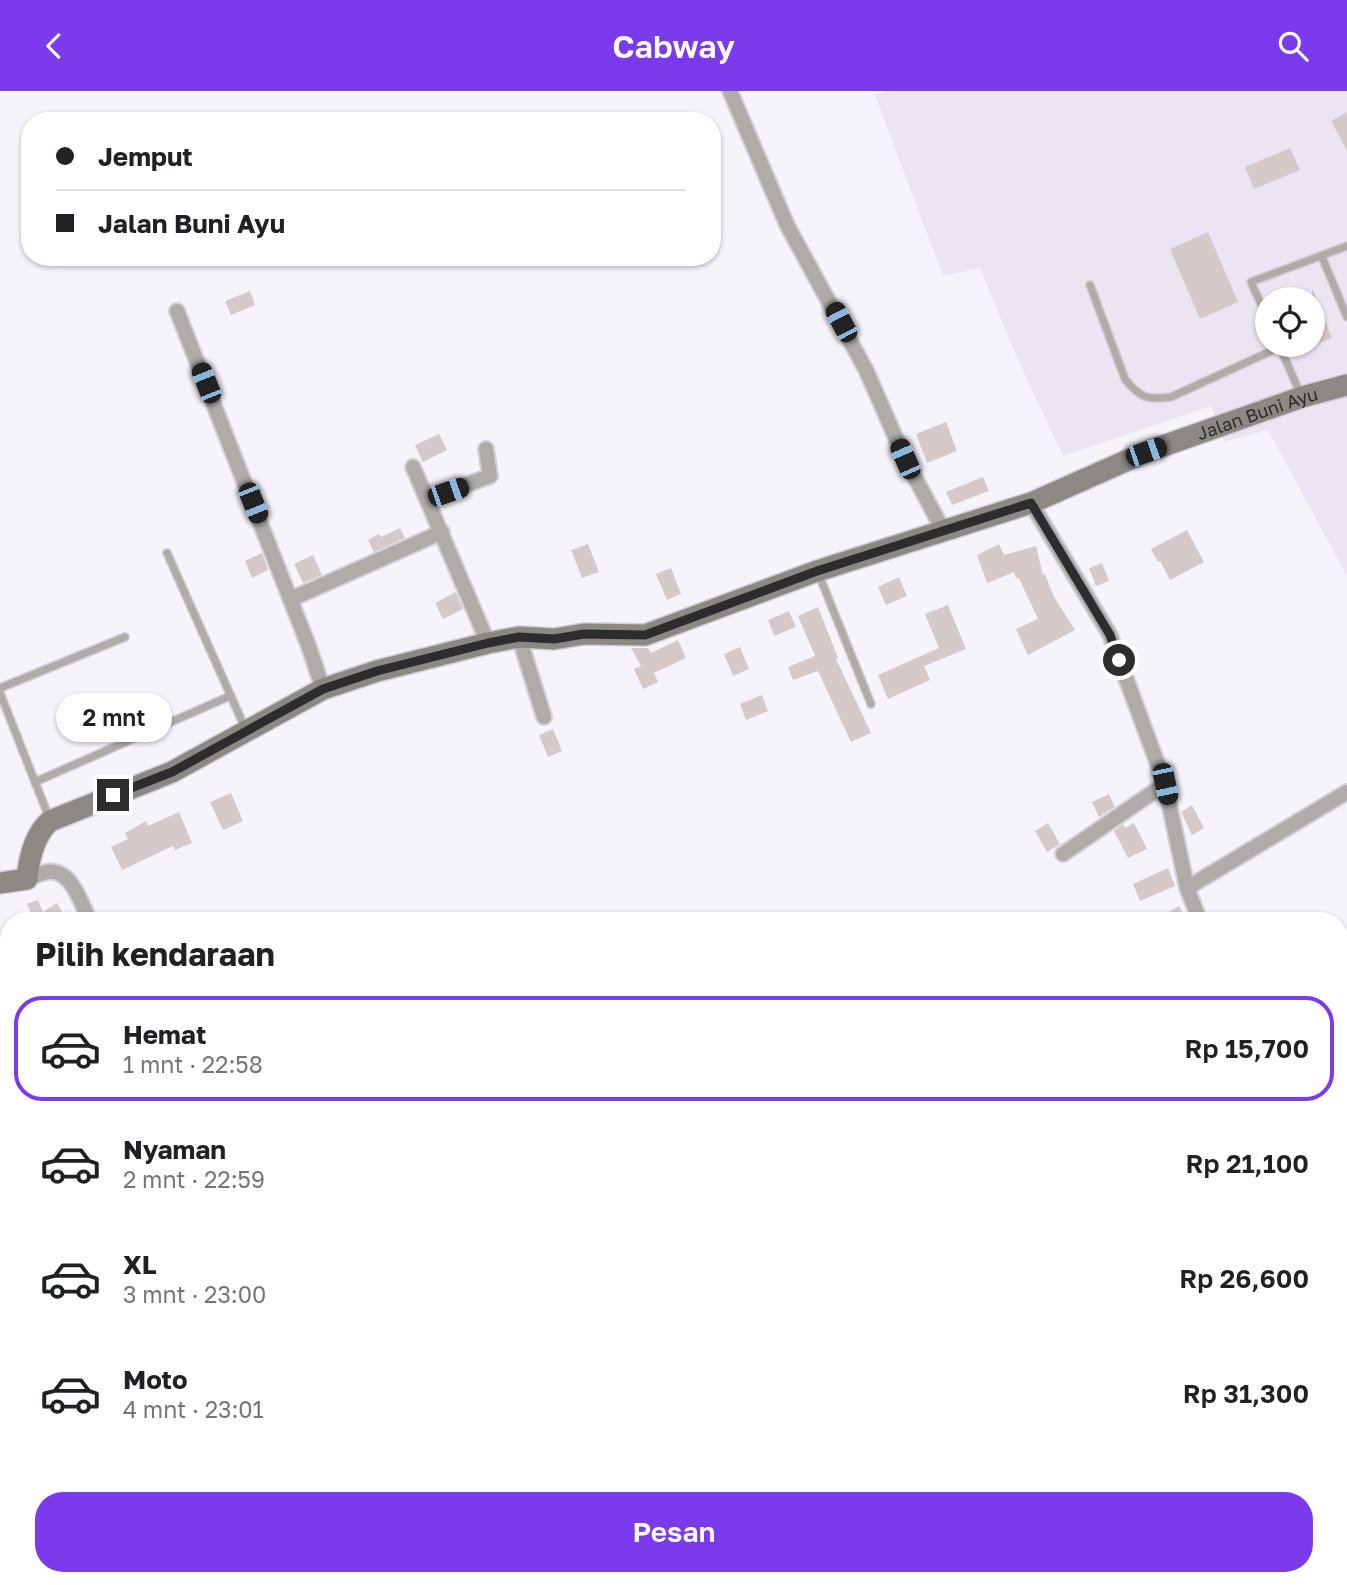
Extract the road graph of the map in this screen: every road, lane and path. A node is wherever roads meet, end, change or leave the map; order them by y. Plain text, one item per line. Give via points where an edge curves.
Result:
1 (730, 91) edge
2 (1347, 246) edge
3 (1322, 257) junction
4 (1090, 285) dead end
5 (1255, 291) edge
6 (177, 311) dead end
7 (1347, 317) edge
8 (1256, 357) edge
9 (1285, 357) edge
10 (1347, 385) edge
11 (1302, 397) junction
12 (486, 449) dead end
13 (413, 467) dead end
14 (428, 499) junction
15 (1031, 503) junction
16 (943, 530) junction
17 (442, 533) junction
18 (167, 553) dead end
19 (817, 571) junction
20 (291, 600) junction
21 (519, 637) junction
22 (125, 638) dead end
23 (488, 643) junction
24 (323, 689) junction
25 (0, 691) edge
26 (230, 696) junction
27 (870, 704) dead end
28 (544, 717) dead end
29 (247, 731) junction
30 (35, 782) junction
31 (1165, 784) junction
32 (1347, 792) edge
33 (50, 821) junction
34 (1063, 854) dead end
35 (27, 873) junction
36 (0, 883) edge
37 (1187, 888) junction
38 (86, 912) edge
39 (1196, 912) edge

1 - 16 street via 787,225 866,370
2 - 3 lane
3 - 5 lane via 1251,282
3 - 7 lane
4 - 8 lane via 1125,379 1151,400 1171,397
6 - 20 street
9 - 11 lane
10 - 11 main road, Jalan Buni Ayu
11 - 15 main road, Jalan Buni Ayu via 1146,452
12 - 14 street via 490,476
13 - 14 street
14 - 17 street
15 - 16 main road, Jalan Buni Ayu
15 - 31 street via 1110,635
16 - 19 main road, Jalan Buni Ayu
17 - 20 street
17 - 23 street
18 - 26 lane
19 - 21 main road, Jalan Buni Ayu via 645,635
19 - 27 lane
20 - 24 street
21 - 23 main road, Jalan Buni Ayu
21 - 28 street
22 - 25 lane
23 - 24 main road, Jalan Buni Ayu
24 - 29 main road, Jalan Buni Ayu
25 - 30 lane
26 - 29 lane
26 - 30 lane
29 - 33 main road, Jalan Buni Ayu via 172,772
30 - 33 lane
31 - 34 street
31 - 37 street
32 - 37 street
33 - 35 main road via 39,833
35 - 36 main road
35 - 38 street via 59,873
37 - 39 street

